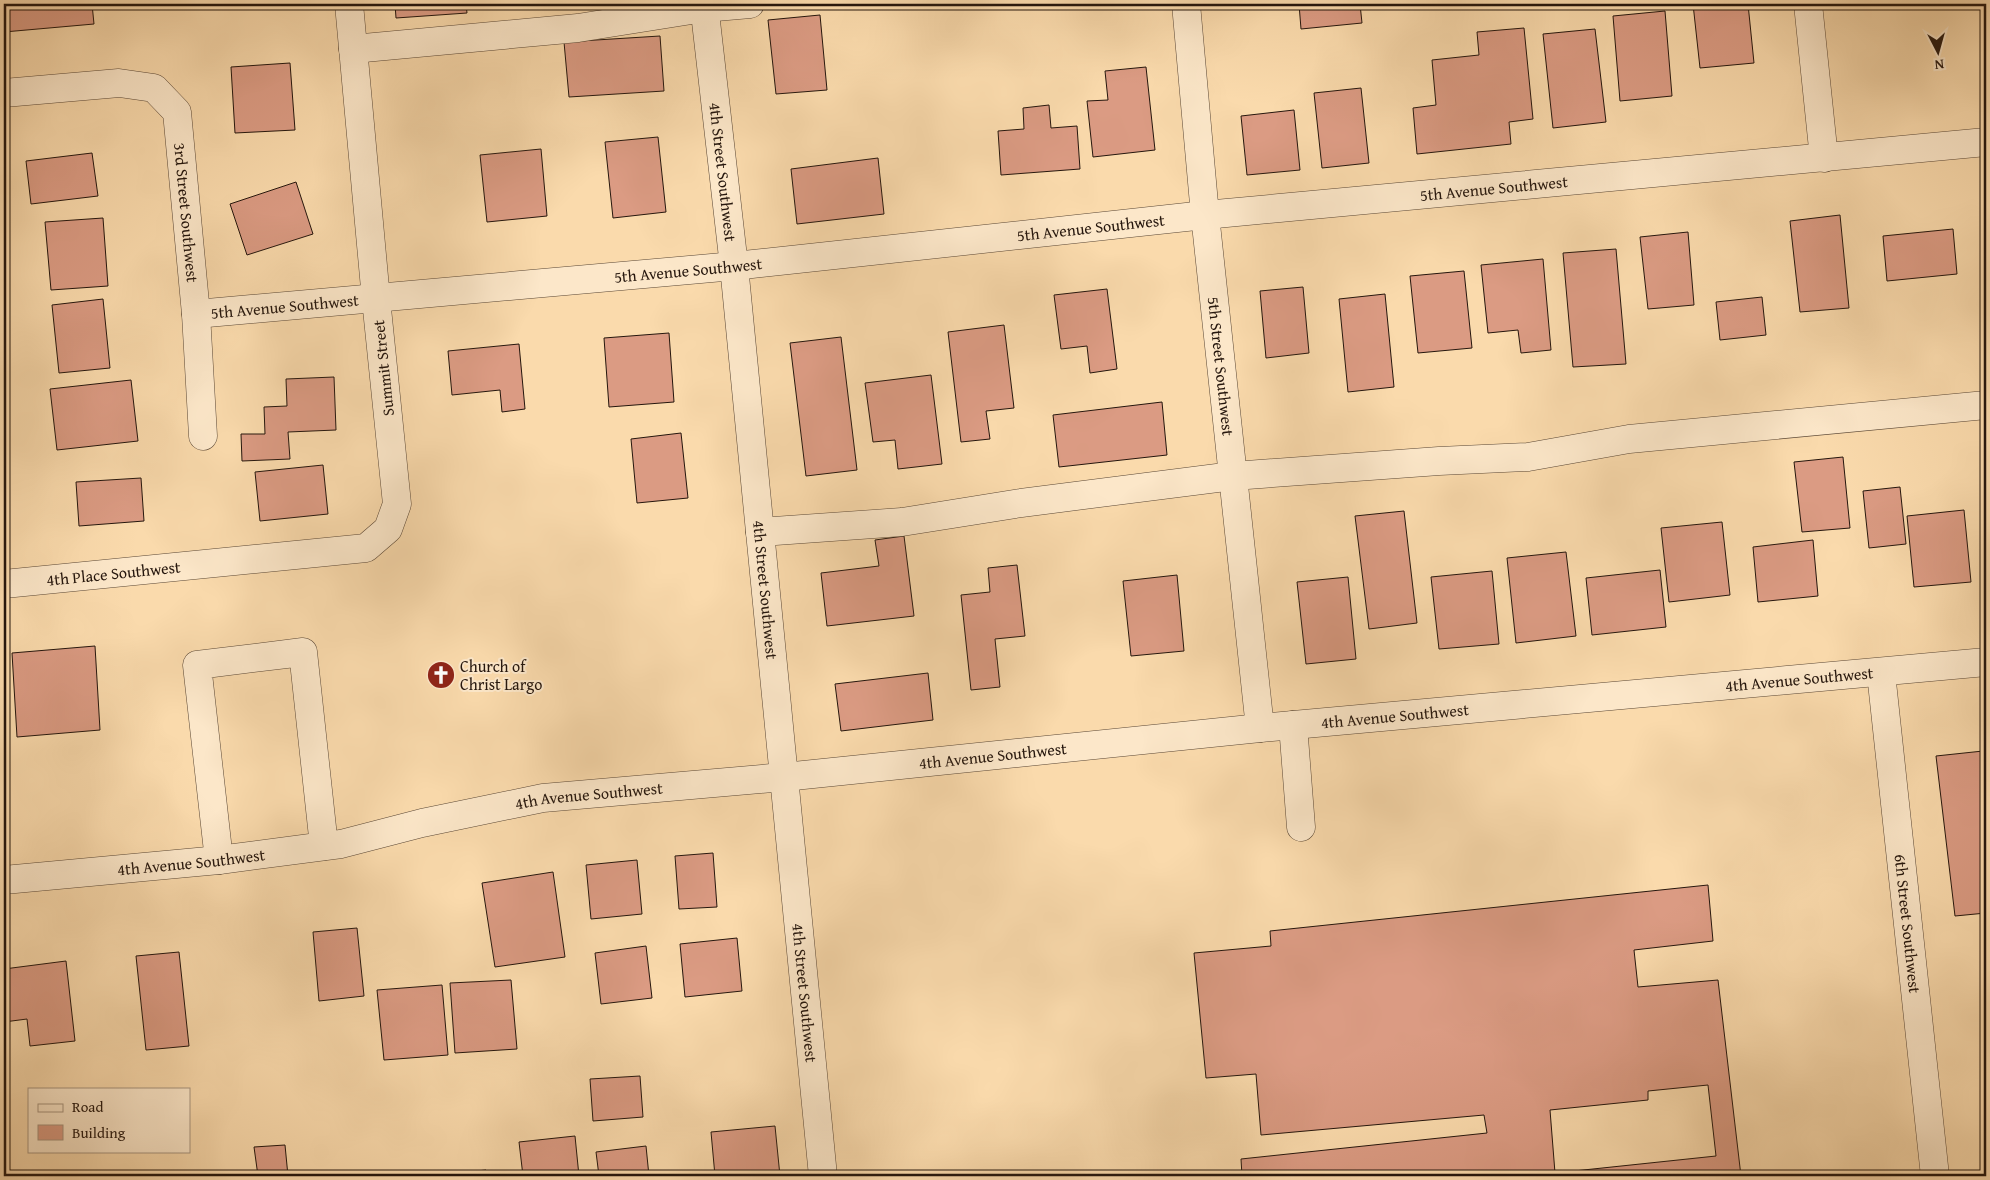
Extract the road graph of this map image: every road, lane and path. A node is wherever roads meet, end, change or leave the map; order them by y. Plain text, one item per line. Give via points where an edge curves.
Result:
1 (349, 4) edge
2 (750, 4) edge
3 (1186, 4) edge
4 (1808, 4) edge
5 (704, 6) edge
6 (353, 49) junction
7 (4, 93) edge
8 (1986, 142) edge
9 (1824, 158) junction
10 (1205, 215) junction
11 (734, 266) junction
12 (376, 299) junction
13 (196, 314) junction
14 (1986, 405) edge
15 (203, 436) dead end
16 (1233, 476) junction
17 (760, 532) junction
18 (224, 562) joint
19 (4, 584) edge
20 (1986, 662) edge
21 (1880, 673) junction
22 (1293, 725) junction
23 (1260, 728) junction
24 (784, 777) junction
25 (1300, 827) dead end
26 (324, 846) junction
27 (219, 860) junction
28 (4, 880) edge
29 (823, 1176) edge
30 (1936, 1176) edge

1 - 6 street, Summit Street
2 - 5 street
3 - 10 street, 5th Street Southwest
4 - 9 street
5 - 6 street via 578,28
5 - 11 street, 4th Street Southwest
6 - 12 street, Summit Street
7 - 13 street, 3rd Street Southwest via 119,83 154,88 177,112
8 - 9 street, 5th Avenue Southwest
9 - 10 street, 5th Avenue Southwest
10 - 11 street, 5th Avenue Southwest
10 - 16 street, 5th Street Southwest
11 - 12 street, 5th Avenue Southwest
11 - 17 street, 4th Street Southwest
12 - 13 street, 5th Avenue Southwest
12 - 18 street, Summit Street via 397,504 388,529 366,548
13 - 15 street, 3rd Street Southwest
14 - 16 street via 1629,439 1528,456
16 - 17 street via 902,522
16 - 23 street, 5th Street Southwest
17 - 24 street, 4th Street Southwest
18 - 19 street, 4th Place Southwest
20 - 21 street, 4th Avenue Southwest
21 - 22 street, 4th Avenue Southwest
21 - 30 street, 6th Street Southwest
22 - 23 street, 4th Avenue Southwest
22 - 25 street
23 - 24 street, 4th Avenue Southwest
24 - 26 street, 4th Avenue Southwest via 543,798
24 - 29 street, 4th Street Southwest
26 - 27 street, 4th Avenue Southwest
26 - 27 street via 303,652 197,665
27 - 28 street, 4th Avenue Southwest

